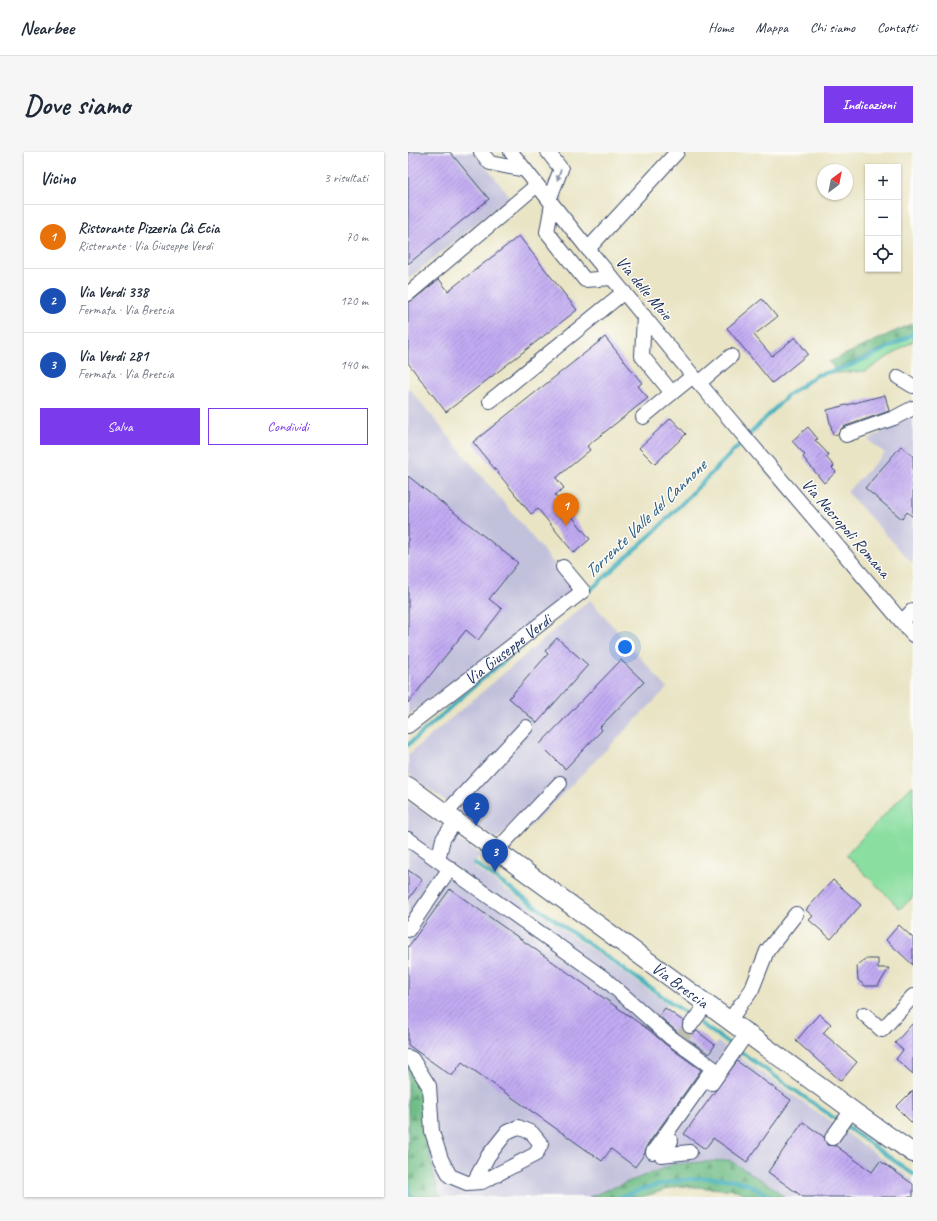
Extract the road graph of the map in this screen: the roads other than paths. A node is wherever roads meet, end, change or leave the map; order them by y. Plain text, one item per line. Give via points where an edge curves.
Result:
1 (481, 152) edge
2 (511, 152) edge
3 (548, 152) edge
4 (677, 152) edge
5 (525, 170) junction
6 (537, 185) junction
7 (550, 202) junction
8 (588, 249) junction
9 (612, 278) junction
10 (624, 292) junction
11 (408, 294) edge
12 (644, 316) junction
13 (732, 356) dead end
14 (898, 377) dead end
15 (696, 380) junction
16 (913, 386) edge
17 (672, 393) junction
18 (490, 401) dead end
19 (913, 408) edge
20 (643, 417) dead end
21 (846, 435) dead end
22 (751, 445) joint
23 (563, 567) dead end
24 (913, 610) edge
25 (902, 622) junction
26 (913, 635) edge
27 (408, 726) edge
28 (526, 727) dead end
29 (560, 783) dead end
30 (408, 786) edge
31 (446, 815) junction
32 (408, 839) edge
33 (496, 851) junction
34 (438, 860) junction
35 (450, 868) junction
36 (796, 914) dead end
37 (408, 930) edge
38 (913, 996) edge
39 (707, 1003) junction
40 (864, 1014) dead end
41 (730, 1020) junction
42 (684, 1035) junction
43 (740, 1042) junction
44 (408, 1057) edge
45 (910, 1146) edge
46 (654, 1152) dead end
47 (690, 1152) dead end
48 (474, 1182) junction

1 - 5 street via 490,163
2 - 5 street, Via delle Moie
3 -> 7 street via 561,169
4 - 8 street
5 - 6 street, Via delle Moie
6 - 7 street, Via delle Moie
6 - 11 street
7 - 8 street, Via delle Moie
7 - 9 street via 546,232 585,280
8 - 9 street, Via delle Moie
9 - 10 street, Via delle Moie
10 - 12 street, Via delle Moie
10 - 18 street
12 - 15 street, Via delle Moie
12 - 17 street via 642,356
13 - 15 street
14 - 16 street
15 - 17 street
15 - 22 street, Via delle Moie
17 - 20 street
19 - 21 street via 894,418
22 - 25 street, Via Necropoli Romana
23 - 27 street, Via Giuseppe Verdi via 583,591
24 - 25 street
25 - 26 street, Via Necropoli Romana
28 - 31 street
29 - 33 street
30 - 31 main road
31 - 33 main road, Via Brescia
31 - 34 street
32 - 34 street
33 - 39 main road, Via Brescia
34 - 35 street
35 - 37 street
35 - 42 street
36 - 41 street via 767,951 752,989
38 - 40 street via 882,1030
39 - 41 main road, Via Brescia
39 - 42 street
41 - 43 main road, Via Brescia
42 - 46 street via 713,1068
43 - 45 main road, Via Brescia via 842,1123
43 - 47 street via 661,1156
44 - 48 street via 412,1059 429,1086 432,1132 440,1159 450,1176 467,1183
48 - 48 street via 482,1182 536,1154 541,1144 532,1133 518,1127 507,1132 488,1156

